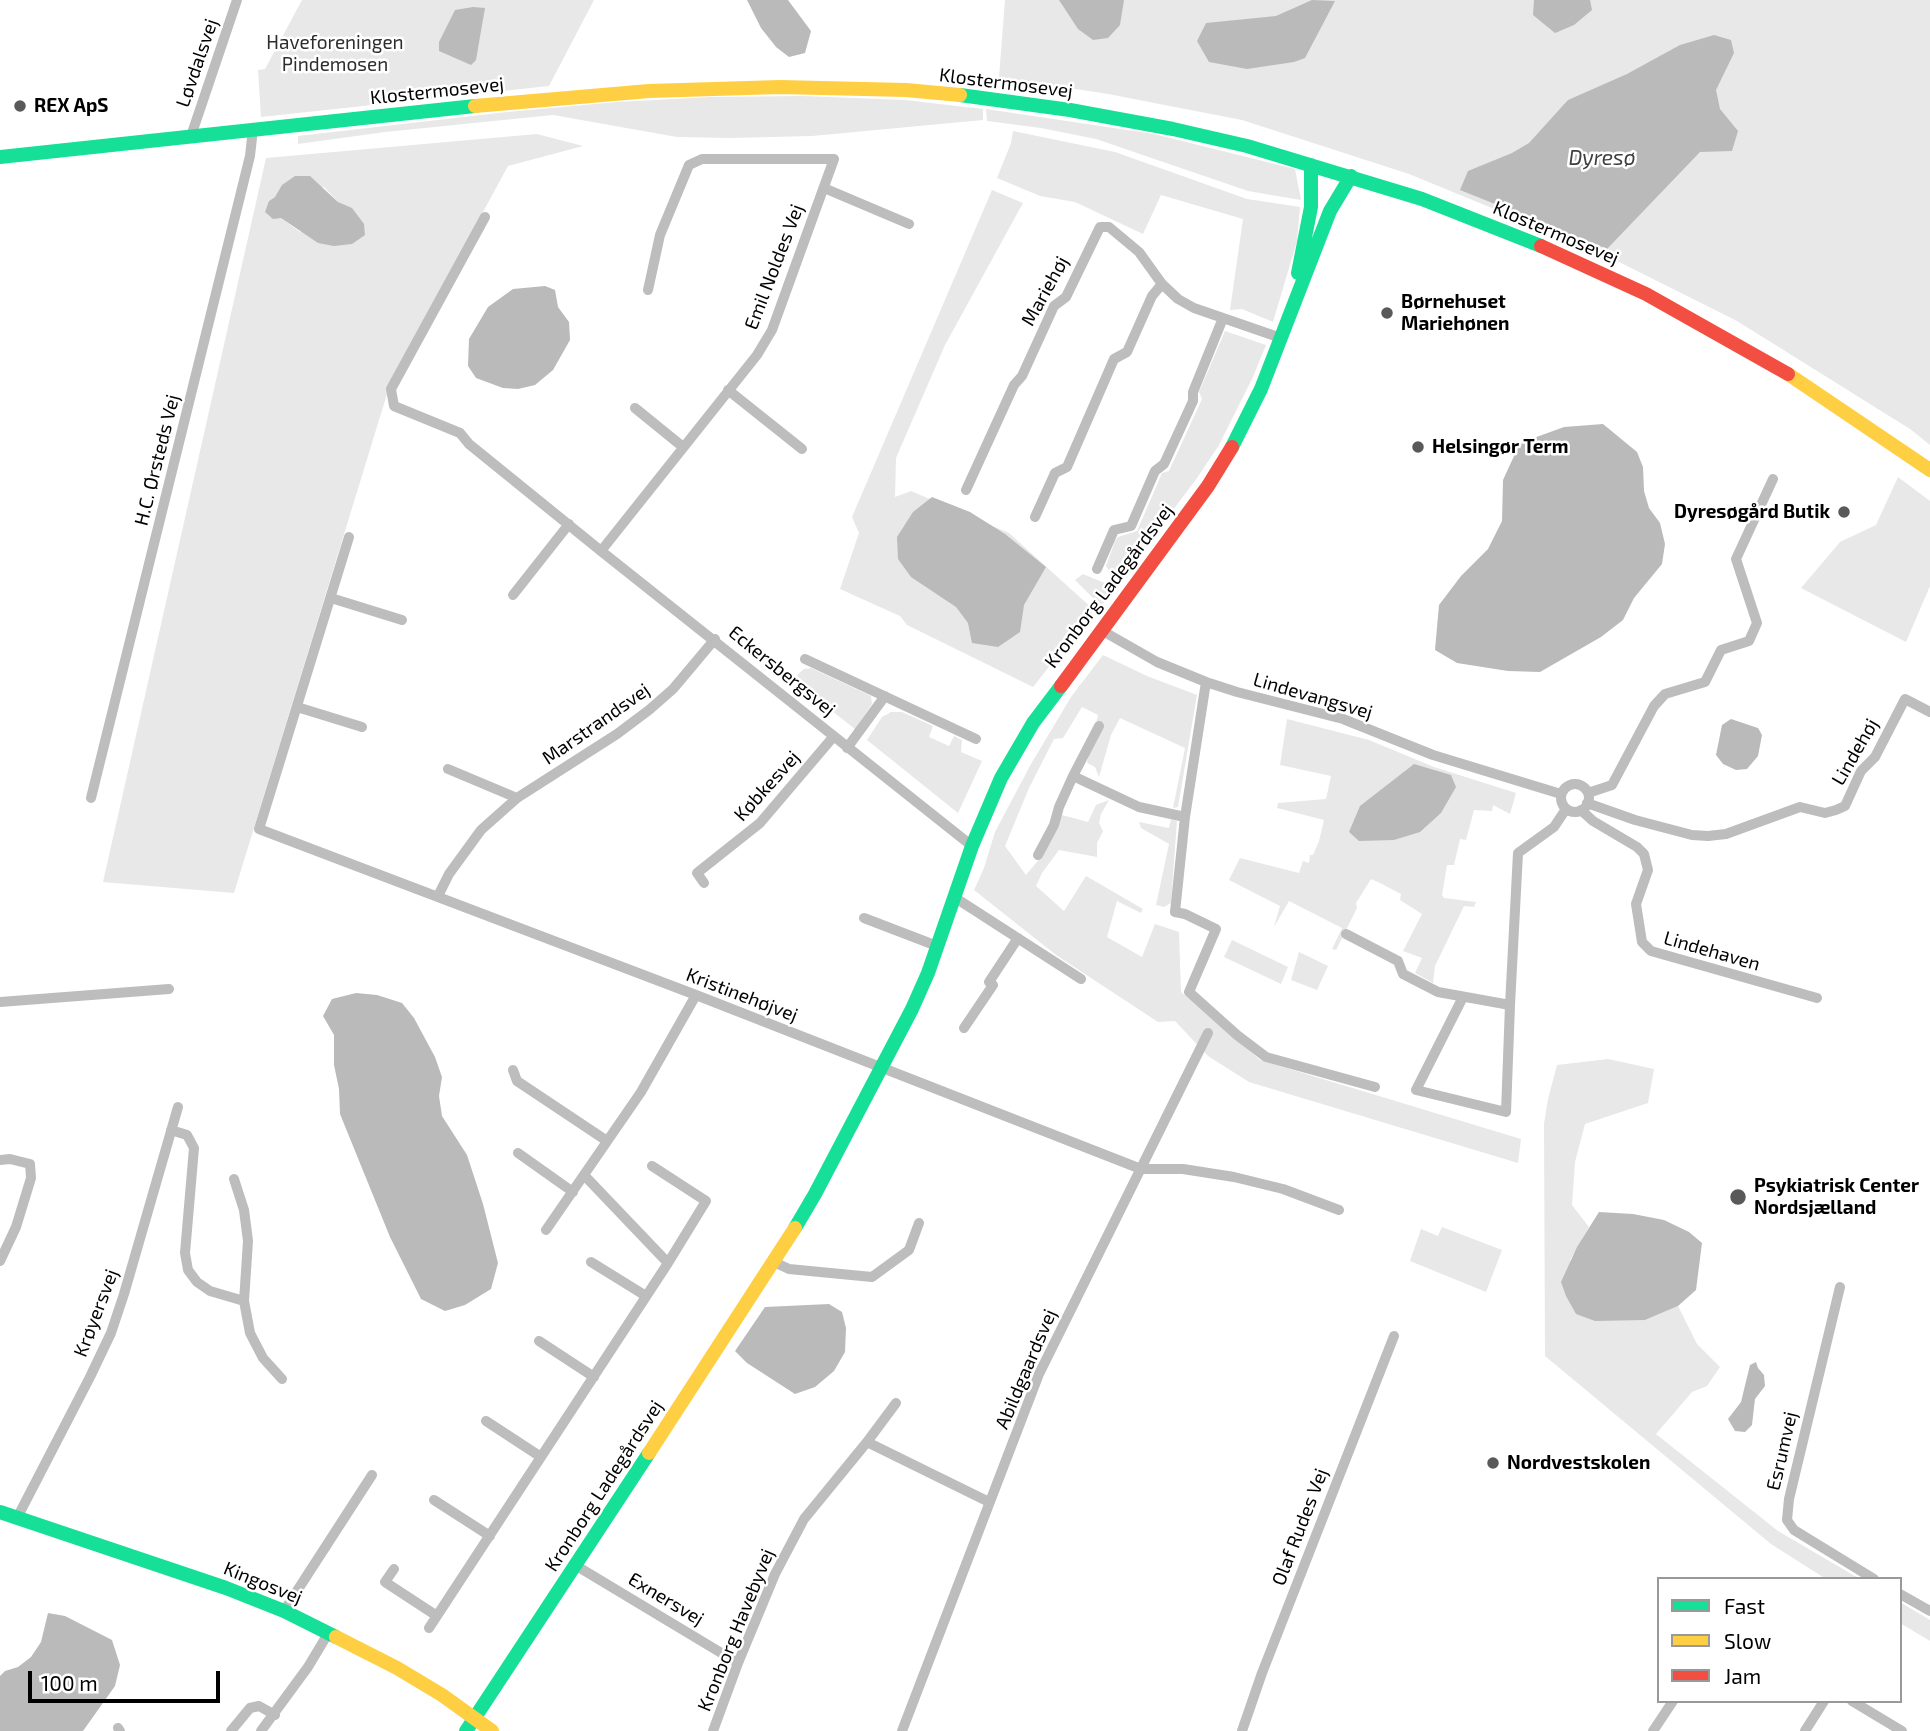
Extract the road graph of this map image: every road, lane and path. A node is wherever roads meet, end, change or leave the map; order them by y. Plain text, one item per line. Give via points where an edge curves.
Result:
1 (237, 0) edge
2 (253, 129) junction
3 (191, 136) junction
4 (0, 158) edge
5 (1311, 165) junction
6 (1351, 176) junction
7 (824, 188) junction
8 (485, 216) dead end
9 (909, 224) dead end
10 (1162, 284) junction
11 (648, 290) dead end
12 (1296, 298) junction
13 (1223, 318) junction
14 (1281, 338) junction
15 (728, 390) junction
16 (635, 408) dead end
17 (683, 447) junction
18 (802, 449) dead end
19 (1930, 470) edge
20 (1773, 480) dead end
21 (966, 490) dead end
22 (1035, 517) dead end
23 (569, 524) junction
24 (349, 537) dead end
25 (601, 551) junction
26 (1097, 569) dead end
27 (513, 595) dead end
28 (331, 598) junction
29 (402, 621) dead end
30 (1101, 630) junction
31 (715, 639) junction
32 (805, 659) dead end
33 (1206, 682) junction
34 (885, 696) junction
35 (297, 707) junction
36 (1930, 712) edge
37 (1099, 726) dead end
38 (362, 727) dead end
39 (834, 736) junction
40 (976, 739) dead end
41 (847, 748) junction
42 (448, 769) dead end
43 (1073, 776) junction
44 (1561, 794) junction
45 (91, 798) dead end
46 (517, 798) junction
47 (1585, 802) junction
48 (1566, 809) junction
49 (1185, 817) junction
50 (972, 846) junction
51 (1038, 855) dead end
52 (704, 883) dead end
53 (439, 896) junction
54 (954, 897) junction
55 (864, 918) dead end
56 (1346, 934) dead end
57 (1018, 938) junction
58 (937, 946) junction
59 (1081, 979) dead end
60 (169, 989) dead end
61 (696, 995) junction
62 (1463, 997) junction
63 (1817, 998) dead end
64 (0, 1002) edge
65 (1510, 1005) junction
66 (964, 1028) dead end
67 (1208, 1033) dead end
68 (882, 1069) junction
69 (513, 1070) dead end
70 (1375, 1087) dead end
71 (178, 1107) dead end
72 (171, 1130) junction
73 (607, 1141) junction
74 (518, 1153) dead end
75 (0, 1160) edge
76 (652, 1166) dead end
77 (1141, 1170) junction
78 (584, 1175) junction
79 (234, 1179) dead end
80 (573, 1192) junction
81 (1339, 1210) dead end
82 (919, 1223) dead end
83 (547, 1230) dead end
84 (0, 1261) edge
85 (591, 1262) dead end
86 (774, 1262) junction
87 (668, 1263) junction
88 (1840, 1287) dead end
89 (646, 1296) junction
90 (244, 1301) junction
91 (1394, 1336) dead end
92 (539, 1340) dead end
93 (594, 1377) junction
94 (282, 1379) dead end
95 (896, 1403) dead end
96 (486, 1421) dead end
97 (867, 1442) junction
98 (541, 1457) junction
99 (372, 1475) dead end
100 (434, 1500) dead end
101 (989, 1502) junction
102 (0, 1512) edge
103 (17, 1518) junction
104 (490, 1536) junction
105 (576, 1565) junction
106 (394, 1569) dead end
107 (1871, 1577) edge
108 (1902, 1595) edge
109 (284, 1611) junction
110 (1930, 1611) edge
111 (437, 1616) junction
112 (429, 1628) dead end
113 (329, 1632) junction
114 (738, 1663) junction
115 (1672, 1703) edge
116 (1823, 1703) edge
117 (1855, 1703) edge
118 (275, 1715) junction
119 (470, 1725) edge
120 (231, 1731) edge
121 (261, 1731) edge
122 (492, 1731) edge
123 (713, 1731) edge
124 (902, 1731) edge
125 (1242, 1731) edge
126 (1653, 1731) edge
127 (1805, 1731) edge
128 (1902, 1731) edge

1 - 3 street, Løvdalsvej
2 - 3 street, Klostermosevej
2 - 5 street, Klostermosevej via 649,91 906,90 1147,124
2 - 45 street, H.C. Ørsteds Vej
3 - 4 street, Klostermosevej
5 - 6 street, Klostermosevej
5 - 12 street, Kronborg Ladegårdsvej via 1311,207
6 - 12 street, Kronborg Ladegårdsvej via 1330,211
6 - 19 street, Klostermosevej via 1563,255 1646,294 1798,380
7 - 9 street, Emil Noldes Vej
7 - 11 street, Emil Noldes Vej via 834,159 702,159 689,165 660,235
7 - 15 street, Emil Noldes Vej via 772,330
8 - 23 street, Eckersbergsvej via 391,389 394,406 460,433
10 - 13 street, Mariehøj via 1194,308
10 - 21 street, Mariehøj via 1139,252 1109,227 1100,226 1066,297 1054,306
10 - 22 street via 1127,352 1114,359 1067,467 1055,473
12 - 14 street, Kronborg Ladegårdsvej
13 - 14 street, Mariehøj
13 - 26 street via 1170,453 1155,471 1131,526 1114,530
14 - 30 street, Kronborg Ladegårdsvej via 1234,444
15 - 17 street, Emil Noldes Vej
15 - 18 street
16 - 17 street
17 - 25 street, Emil Noldes Vej
20 - 47 street via 1735,559 1757,623 1749,640 1721,650 1705,682 1665,694 1612,785
23 - 25 street, Eckersbergsvej
23 - 27 street
24 - 28 street, Kristinehøjvej
25 - 31 street, Eckersbergsvej
28 - 29 street
28 - 35 street, Kristinehøjvej
30 - 33 street, Lindevangsvej via 1157,662
30 - 50 street, Kronborg Ladegårdsvej via 1033,723 1001,778
31 - 39 street, Eckersbergsvej
31 - 46 street, Marstrandsvej via 649,710
32 - 34 street
33 - 44 street, Lindevangsvej via 1343,719 1433,755
33 - 49 street
34 - 40 street
34 - 41 street
35 - 38 street
35 - 53 street, Kristinehøjvej via 259,829
36 - 47 street, Lindehøj via 1905,699 1845,806 1825,813 1800,807 1726,834 1708,836 1635,820
37 - 43 street
39 - 41 street, Eckersbergsvej
39 - 52 street, Købkesvej via 760,823 697,873
41 - 50 street, Eckersbergsvej
42 - 46 street
43 - 49 street via 1139,807
43 - 51 street
44 - 47 street via 1574,784 1583,786
44 - 48 street
46 - 53 street, Marstrandsvej via 463,851
47 - 48 street via 1572,811
47 - 63 street, Lindehaven via 1593,821 1644,854 1648,870 1636,904 1642,942 1651,951
48 - 65 street via 1554,827 1518,853
49 - 70 street via 1175,912 1216,929 1189,992 1266,1056
50 - 54 street, Kronborg Ladegårdsvej
53 - 61 street, Kristinehøjvej
54 - 57 street
54 - 58 street, Kronborg Ladegårdsvej
55 - 58 street
56 - 62 street via 1398,961 1404,974 1438,992
57 - 59 street
57 - 66 street
58 - 68 street, Kronborg Ladegårdsvej
60 - 64 street
61 - 68 street, Kristinehøjvej
61 - 73 street via 641,1092
62 - 65 street
62 - 65 street via 1416,1090 1506,1112
67 - 77 street, Abildgaardsvej
68 - 77 street, Kristinehøjvej
68 - 86 street, Kronborg Ladegårdsvej
69 - 73 street via 517,1081
71 - 72 street, Krøyersvej
72 - 90 street via 187,1135 194,1149 185,1253 188,1270 209,1291
72 - 103 street, Krøyersvej via 111,1333
73 - 78 street
74 - 80 street
75 - 84 street via 30,1164 31,1178
76 - 87 street via 706,1201
77 - 81 street, Kristinehøjvej via 1183,1169 1234,1177
77 - 101 street, Abildgaardsvej via 1039,1374
78 - 80 street
78 - 87 street
79 - 90 street via 248,1241
80 - 83 street
82 - 86 street via 909,1250 872,1277 789,1269
85 - 89 street
86 - 105 street, Kronborg Ladegårdsvej
87 - 89 street
88 - 107 street, Esrumvej via 1788,1499 1787,1520 1794,1530
89 - 93 street
90 - 94 street via 250,1333 263,1358
91 - 125 street, Olaf Rudes Vej
92 - 93 street
93 - 98 street
95 - 97 street, Kronborg Havebyvej
96 - 98 street
97 - 101 street
97 - 114 street, Kronborg Havebyvej via 804,1519
98 - 104 street
99 - 109 street
100 - 104 street
101 - 124 street, Abildgaardsvej
102 - 103 street, Kingosvej
103 - 109 street, Kingosvej
104 - 111 street
105 - 114 street, Exnersvej
105 - 119 street, Kronborg Ladegårdsvej
106 - 111 street via 385,1582
108 - 110 street
109 - 113 street, Kingosvej
111 - 112 street
113 - 118 street
113 - 119 street, Kingosvej via 442,1695
114 - 123 street, Kronborg Havebyvej
115 - 126 street
116 - 127 street
117 - 128 street
118 - 120 street via 259,1706 250,1708
118 - 121 street
119 - 122 street, Kingosvej

